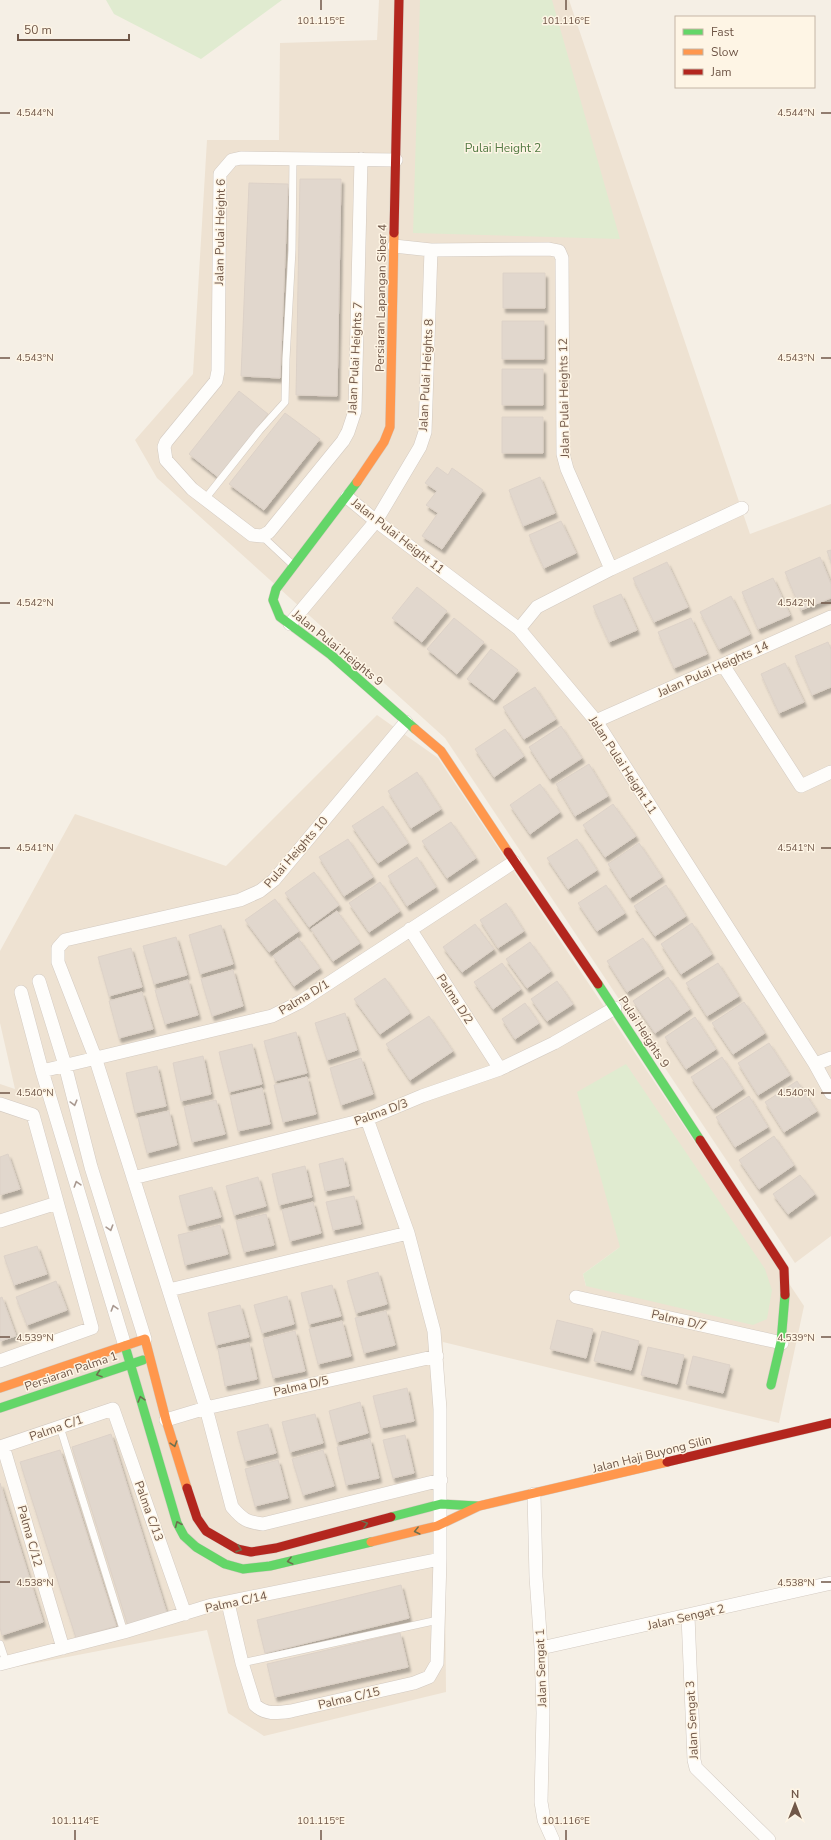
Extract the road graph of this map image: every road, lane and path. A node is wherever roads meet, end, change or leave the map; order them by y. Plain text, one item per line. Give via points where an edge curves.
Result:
1 (399, 0) edge
2 (292, 158) junction
3 (361, 159) junction
4 (396, 160) junction
5 (394, 246) junction
6 (431, 250) junction
7 (347, 497) junction
8 (205, 499) junction
9 (742, 508) dead end
10 (376, 521) junction
11 (262, 536) junction
12 (294, 566) junction
13 (611, 569) junction
14 (831, 617) edge
15 (290, 624) junction
16 (519, 629) junction
17 (723, 665) junction
18 (596, 721) junction
19 (406, 722) junction
20 (831, 772) edge
21 (514, 862) junction
22 (410, 929) junction
23 (39, 981) dead end
24 (21, 992) dead end
25 (614, 1008) junction
26 (95, 1058) junction
27 (831, 1058) edge
28 (815, 1064) junction
29 (65, 1065) junction
30 (500, 1068) junction
31 (42, 1071) junction
32 (831, 1093) edge
33 (0, 1104) edge
34 (368, 1119) junction
35 (133, 1178) junction
36 (56, 1203) junction
37 (0, 1221) edge
38 (408, 1233) junction
39 (169, 1290) junction
40 (576, 1297) dead end
41 (144, 1339) junction
42 (782, 1343) junction
43 (125, 1346) junction
44 (437, 1356) junction
45 (150, 1358) junction
46 (0, 1361) edge
47 (131, 1363) junction
48 (771, 1385) dead end
49 (0, 1388) edge
50 (0, 1408) edge
51 (113, 1408) joint
52 (206, 1408) junction
53 (166, 1420) junction
54 (831, 1424) edge
55 (60, 1427) junction
56 (2, 1447) edge
57 (441, 1480) junction
58 (534, 1494) junction
59 (441, 1504) junction
60 (479, 1506) junction
61 (441, 1524) junction
62 (440, 1559) junction
63 (831, 1583) edge
64 (228, 1603) junction
65 (185, 1614) junction
66 (688, 1616) junction
67 (438, 1620) junction
68 (124, 1632) junction
69 (0, 1644) edge
70 (63, 1648) junction
71 (541, 1648) junction
72 (3, 1663) edge
73 (242, 1663) junction
74 (553, 1840) edge
75 (769, 1840) edge

1 - 4 street, Persiaran Lapangan Siber 4
2 - 3 street, Jalan Pulai Height 6
2 - 8 lane via 292,250 285,402
2 - 8 street, Jalan Pulai Height 6 via 241,158 232,160 220,174 216,381 166,442 164,453 166,460 192,489
3 - 4 street, Jalan Pulai Height 6
3 - 11 street, Jalan Pulai Heights 7 via 355,411 343,441 278,522
4 - 5 street, Persiaran Lapangan Siber 4
5 - 6 street
5 - 7 street, Persiaran Lapangan Siber 4 via 390,427 384,442
6 - 10 street, Jalan Pulai Heights 8 via 425,432 420,447
6 - 13 street, Jalan Pulai Heights 12 via 559,251 562,258 563,454 567,469
7 - 10 street, Jalan Pulai Height 11
7 - 12 street, Persiaran Lapangan Siber 4
8 - 11 street via 252,536
9 - 13 street
10 - 15 street, Jalan Pulai Heights 8
10 - 16 street, Jalan Pulai Height 11
11 - 12 lane
12 - 15 street, Jalan Pulai Heights 9 via 276,589 273,600 280,617
13 - 16 street via 537,606
14 - 17 street, Jalan Pulai Heights 14
15 - 19 street, Jalan Pulai Heights 9 via 331,655
16 - 18 street, Jalan Pulai Height 11
17 - 18 street, Jalan Pulai Heights 14
17 - 20 street via 801,786
18 - 28 street, Jalan Pulai Height 11
19 - 21 street, Pulai Heights 9 via 441,751
19 - 26 street, Pulai Heights 10 via 274,880 260,891 240,900 65,940 58,948 58,962
21 - 22 street, Palma D/1
21 - 25 street, Pulai Heights 9
22 - 26 street, Palma D/1 via 300,1002 272,1016
22 - 30 street, Palma D/2
23 - 29 street
24 - 31 street
25 - 30 street, Palma D/3 via 554,1043
25 - 42 street, Pulai Heights 9 via 784,1269 787,1292
26 - 29 street, Palma D/1
26 - 35 street
27 - 28 street
28 - 32 street, Jalan Pulai Height 11
29 - 31 street, Palma D/1
29 -> 41 street via 91,1168
30 - 34 street, Palma D/3
43 -> 31 street
33 - 36 street via 33,1115
34 - 35 street, Palma D/3
34 - 38 street
35 - 39 street
36 - 37 street
36 - 46 street via 92,1328
38 - 39 street
38 - 44 street via 434,1331
39 - 52 street
40 - 42 street, Palma D/7
41 - 43 street
41 - 45 street
42 - 48 street, Pulai Heights 9
43 - 47 street
43 - 49 street
44 - 52 street, Palma D/5
44 - 57 street
45 - 47 street, Persiaran Palma 1
45 - 53 street
47 -> 50 street, Persiaran Palma 1
61 -> 47 street via 270,1566 243,1570 225,1564 196,1547 184,1536 177,1523
51 - 55 street, Palma C/1
51 - 65 street, Palma C/13
52 - 53 street, Palma D/5
52 - 57 street via 232,1506 239,1516 248,1522 264,1524
53 -> 59 street via 197,1518 206,1530 237,1549 252,1552 276,1548
54 - 58 street, Jalan Haji Buyong Silin
55 - 56 street, Palma C/1
55 - 68 lane
56 - 70 street, Palma C/12
57 - 59 street
58 - 60 street, Jalan Haji Buyong Silin
58 - 71 street, Jalan Sengat 1
59 - 60 street
59 - 61 street
60 - 61 street
61 - 62 street
62 - 64 street, Palma C/14
62 - 67 street, Palma C/15
63 - 66 street, Jalan Sengat 2
64 - 65 street, Palma C/14
64 - 73 street, Palma C/15
65 - 68 street, Palma C/14
66 - 71 street, Jalan Sengat 2
66 - 75 street, Jalan Sengat 3 via 696,1768
67 - 73 lane
67 - 73 street, Palma C/15 via 437,1663 429,1678 290,1711 274,1714 255,1705
68 - 70 street, Palma C/14
69 - 72 lane
70 - 72 street, Palma C/14
71 - 74 street, Jalan Sengat 1 via 541,1802 544,1820

